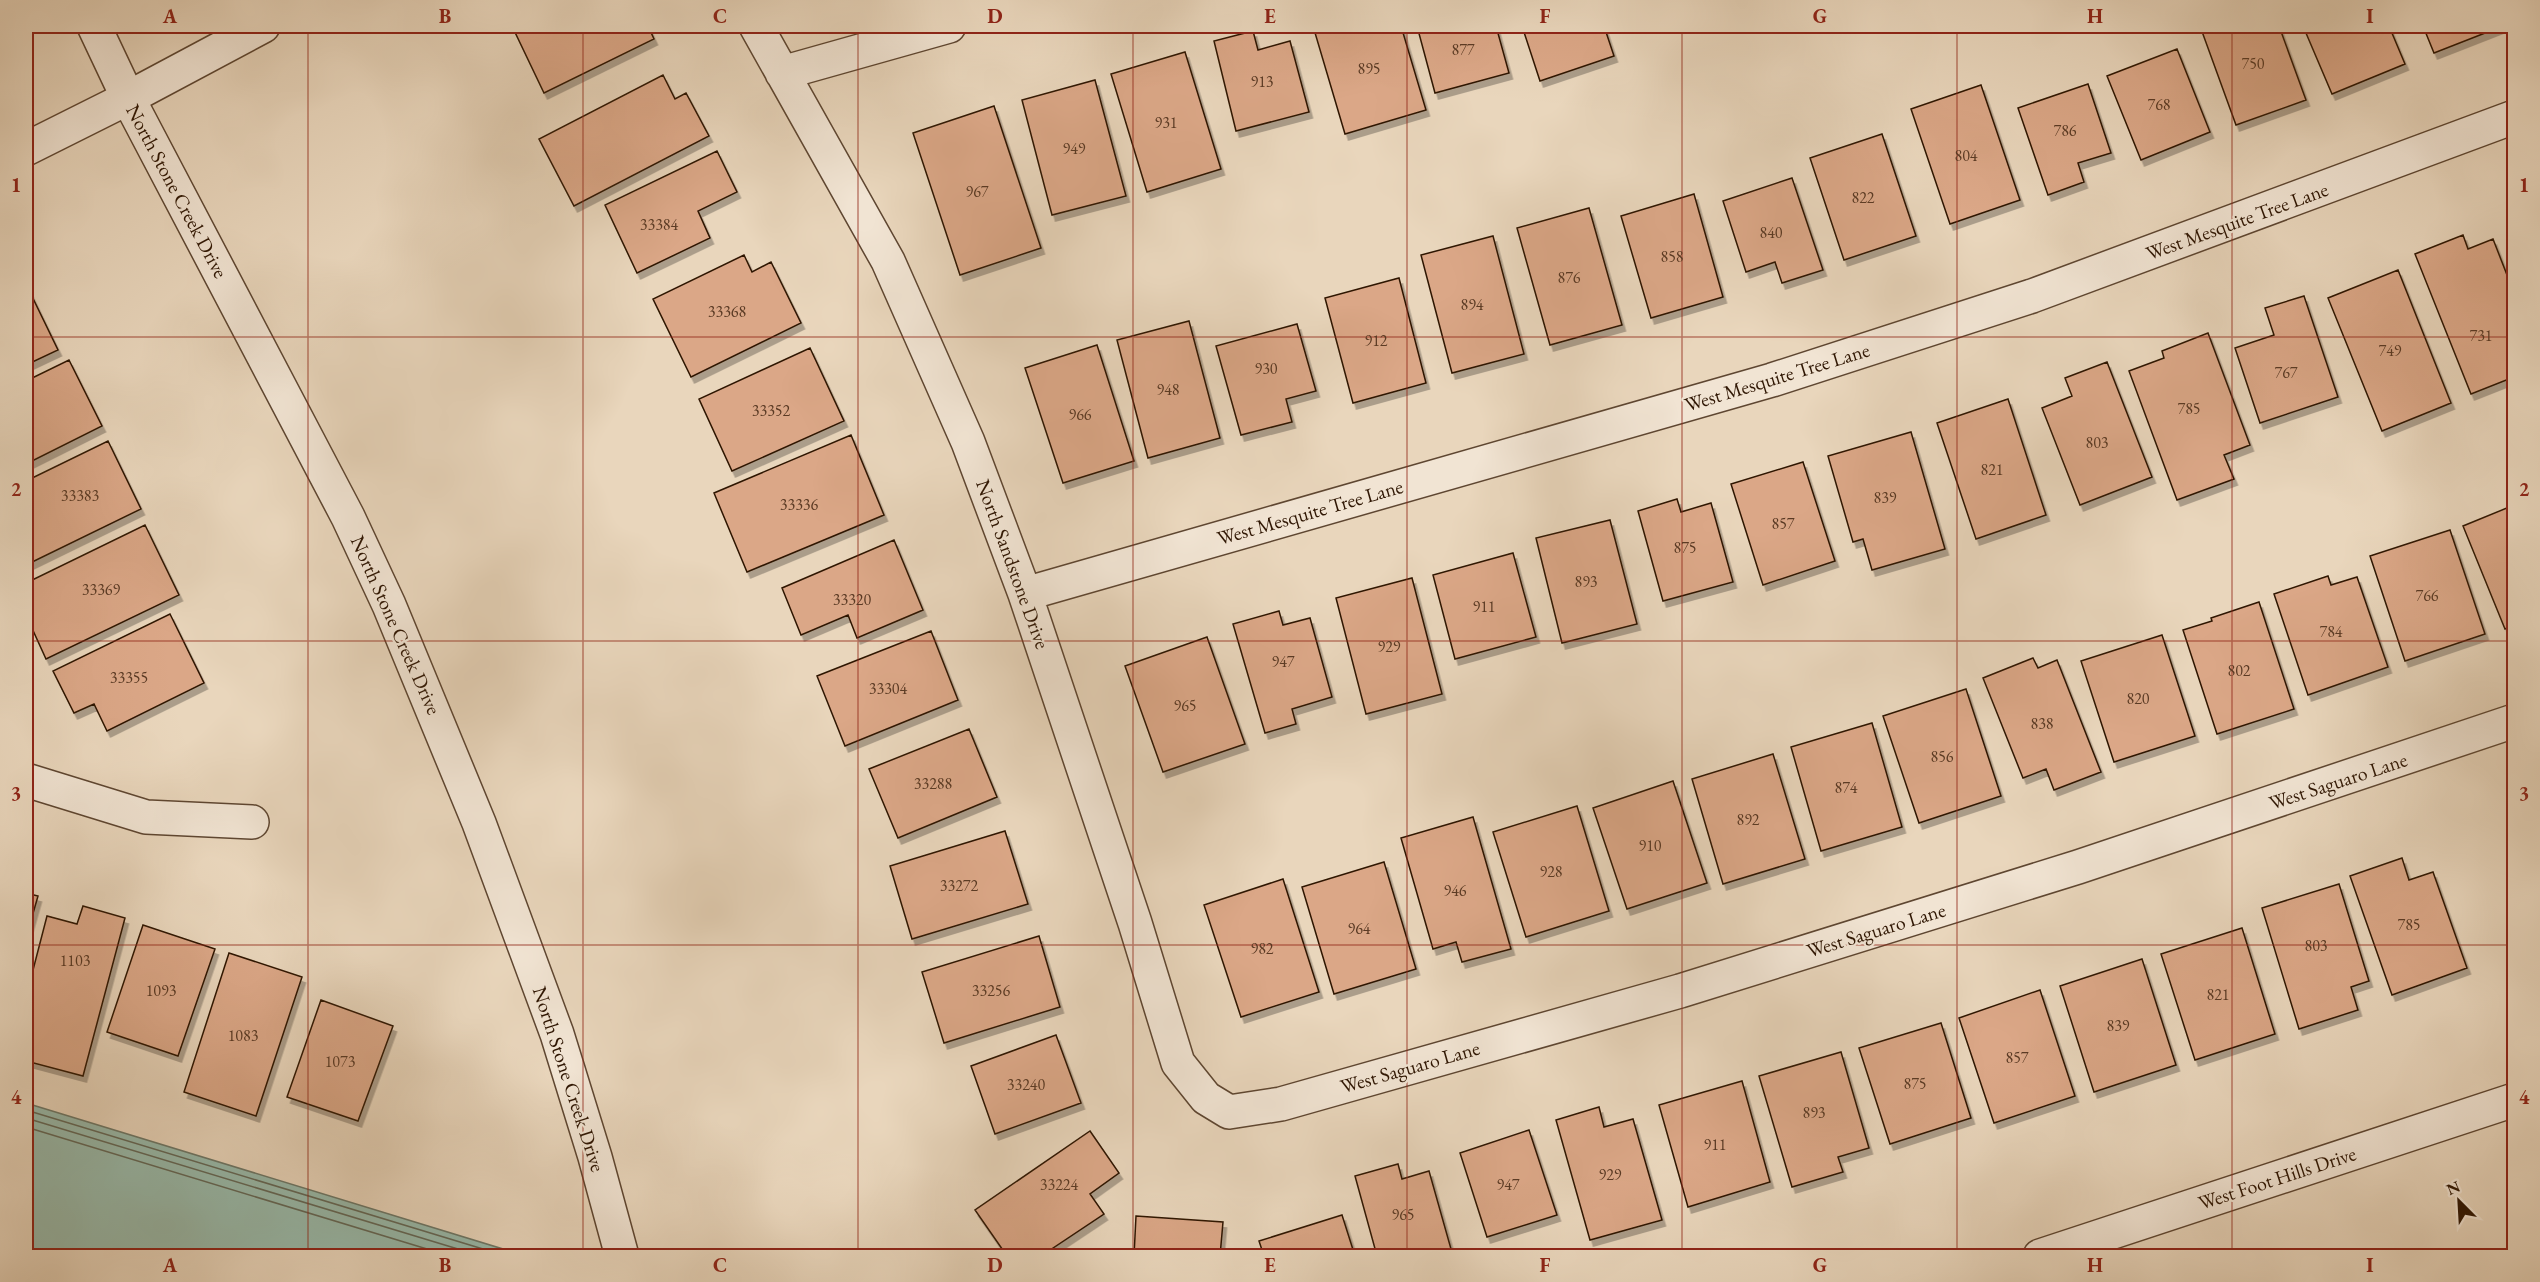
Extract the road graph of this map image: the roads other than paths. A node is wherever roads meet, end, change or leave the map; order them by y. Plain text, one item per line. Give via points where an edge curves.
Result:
1 (94, 26) edge
2 (263, 26) edge
3 (756, 26) edge
4 (949, 26) edge
5 (782, 73) junction
6 (128, 98) junction
7 (2514, 117) edge
8 (26, 149) edge
9 (1025, 594) junction
10 (2514, 721) edge
11 (26, 780) edge
12 (252, 822) dead end
13 (2514, 1100) edge
14 (1229, 1112) joint
15 (622, 1257) edge
16 (2040, 1257) edge

1 - 6 street, North Stone Creek Drive
2 - 6 street
3 - 5 street, North Sandstone Drive
4 - 5 street
5 - 9 street, North Sandstone Drive via 888,261 968,442
6 - 8 street
6 - 15 street, North Stone Creek Drive via 348,517 398,626 479,823 557,1034 596,1157
7 - 9 street, West Mesquite Tree Lane via 2032,296 1772,380
9 - 14 street, North Sandstone Drive via 1178,1063 1206,1098
10 - 14 street, West Saguaro Lane via 2078,867 1691,987 1281,1104
11 - 12 street via 146,817
13 - 16 street, West Foot Hills Drive

